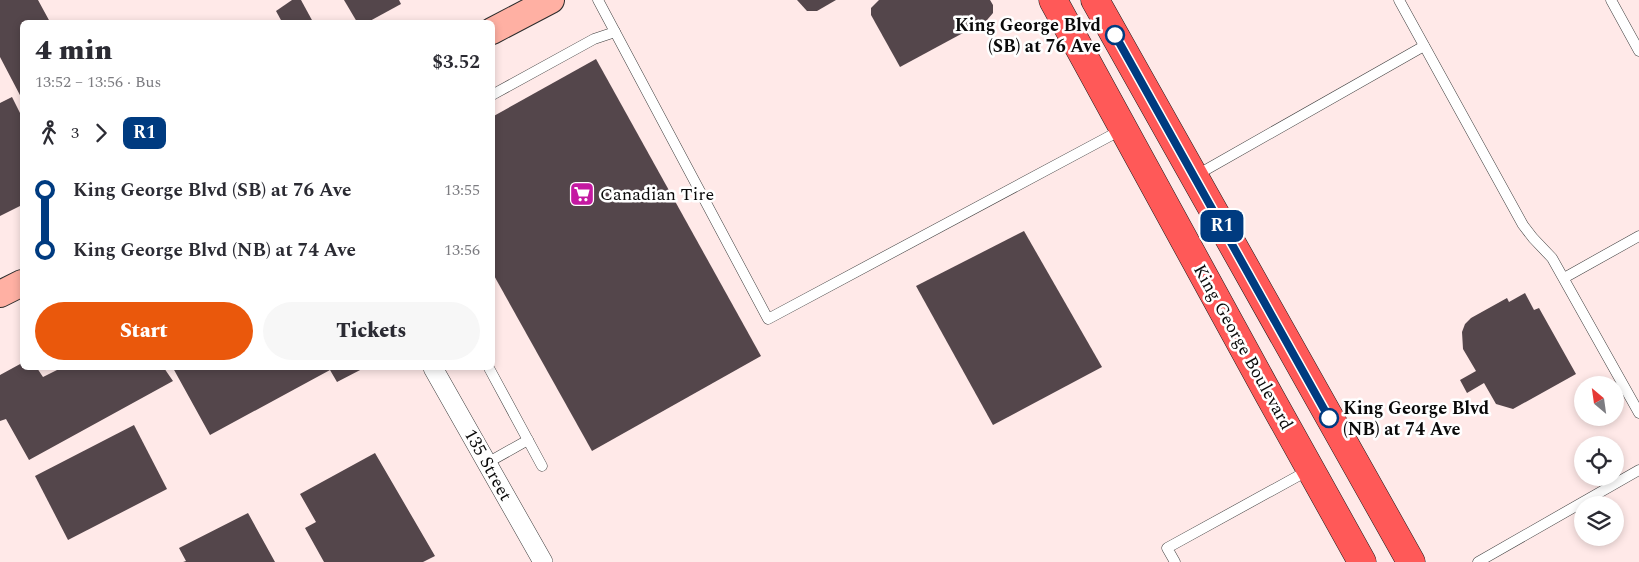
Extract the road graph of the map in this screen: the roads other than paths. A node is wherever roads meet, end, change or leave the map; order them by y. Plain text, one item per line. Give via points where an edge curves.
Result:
1 (551, 0) edge
2 (598, 0) edge
3 (1053, 0) edge
4 (1095, 0) edge
5 (1399, 0) edge
6 (1611, 0) edge
7 (495, 29) edge
8 (615, 32) junction
9 (1424, 46) junction
10 (1639, 51) edge
11 (495, 94) edge
12 (1124, 128) junction
13 (1194, 177) junction
14 (1639, 236) edge
15 (1564, 278) junction
16 (20, 283) edge
17 (0, 294) edge
18 (434, 370) edge
19 (489, 370) edge
20 (1639, 413) edge
21 (528, 440) junction
22 (487, 463) junction
23 (542, 466) dead end
24 (1310, 470) junction
25 (1639, 470) edge
26 (542, 562) edge
27 (1176, 562) edge
28 (1362, 562) edge
29 (1411, 562) edge
30 (1478, 562) edge

1 - 7 main road
2 - 8 lane
3 - 12 main road, King George Boulevard
4 - 13 main road
5 - 9 lane
6 - 10 lane
8 - 11 lane via 594,39
8 - 12 lane via 768,320
9 - 13 lane
9 - 15 lane via 1523,225 1552,258
12 - 24 main road, King George Boulevard
13 - 29 main road
14 - 15 lane
15 - 20 lane
16 - 17 main road
18 - 22 street, 135 Street
19 - 21 lane
21 - 22 lane
21 - 23 lane
22 - 26 street, 135 Street
24 - 27 lane via 1167,548
24 - 28 main road, King George Boulevard
25 - 30 lane

